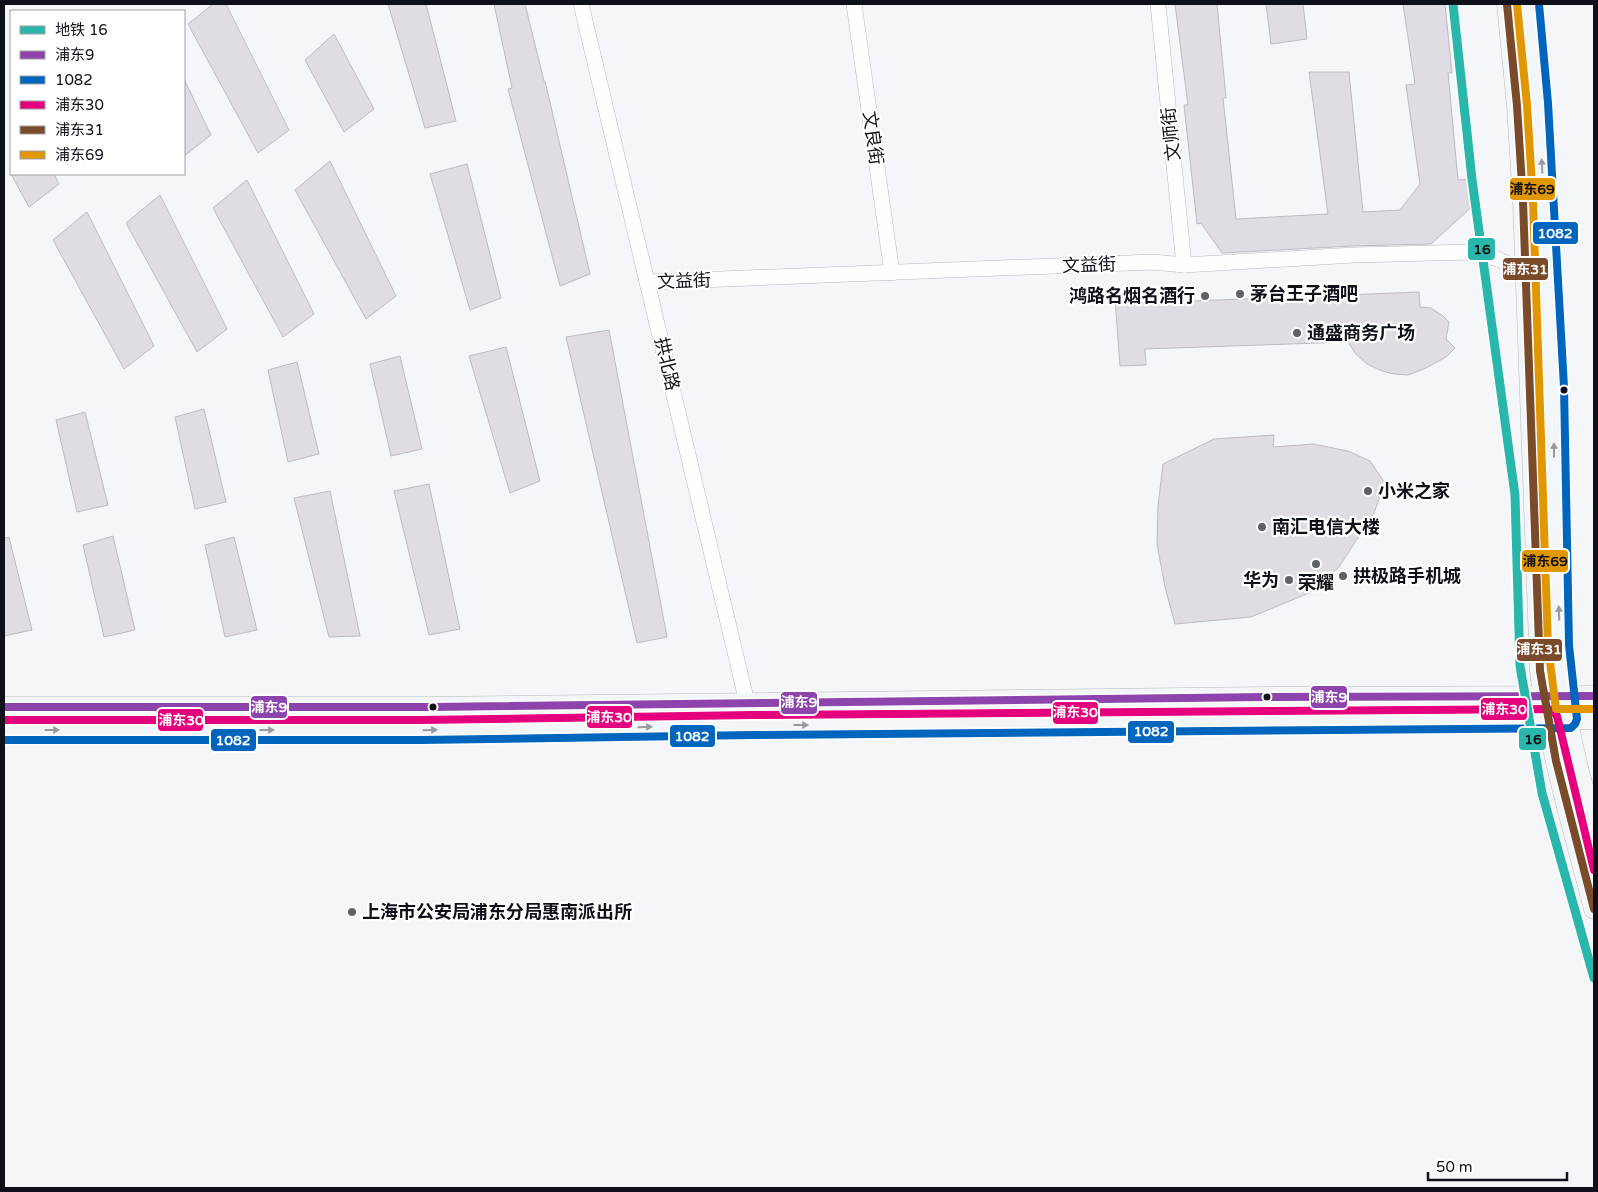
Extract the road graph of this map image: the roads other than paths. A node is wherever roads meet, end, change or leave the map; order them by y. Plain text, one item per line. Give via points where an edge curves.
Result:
1 (581, 4) edge
2 (854, 4) edge
3 (1158, 4) edge
4 (1507, 4) edge
5 (1529, 4) edge
6 (1184, 264) junction
7 (892, 273) junction
8 (1526, 275) junction
9 (647, 282) junction
10 (1543, 696) junction
11 (1564, 696) junction
12 (1594, 696) edge
13 (747, 703) junction
14 (4, 707) edge
15 (1546, 719) junction
16 (1567, 719) junction
17 (1594, 719) edge
18 (752, 725) junction
19 (4, 730) edge
20 (1594, 826) edge
21 (1594, 909) edge

1 - 9 street, 拱北路
2 - 7 street, 文良街
3 - 6 street, 文师街
4 - 8 main road via 1517,106
11 -> 5 main road via 1559,627 1554,388
6 - 7 street, 文益街 via 1153,262
6 - 8 street, 文益街 via 1470,252 1488,254
7 - 9 street, 文益街
8 - 10 main road via 1538,647
9 - 13 street, 拱北路
10 - 11 main road
10 - 13 main road
10 - 15 main road
11 - 12 main road
11 - 16 main road
13 - 14 main road
13 - 18 street, 拱北路
15 - 16 main road
18 -> 15 main road
15 - 21 main road
16 - 17 main road
16 - 20 main road
19 -> 18 main road via 420,730

